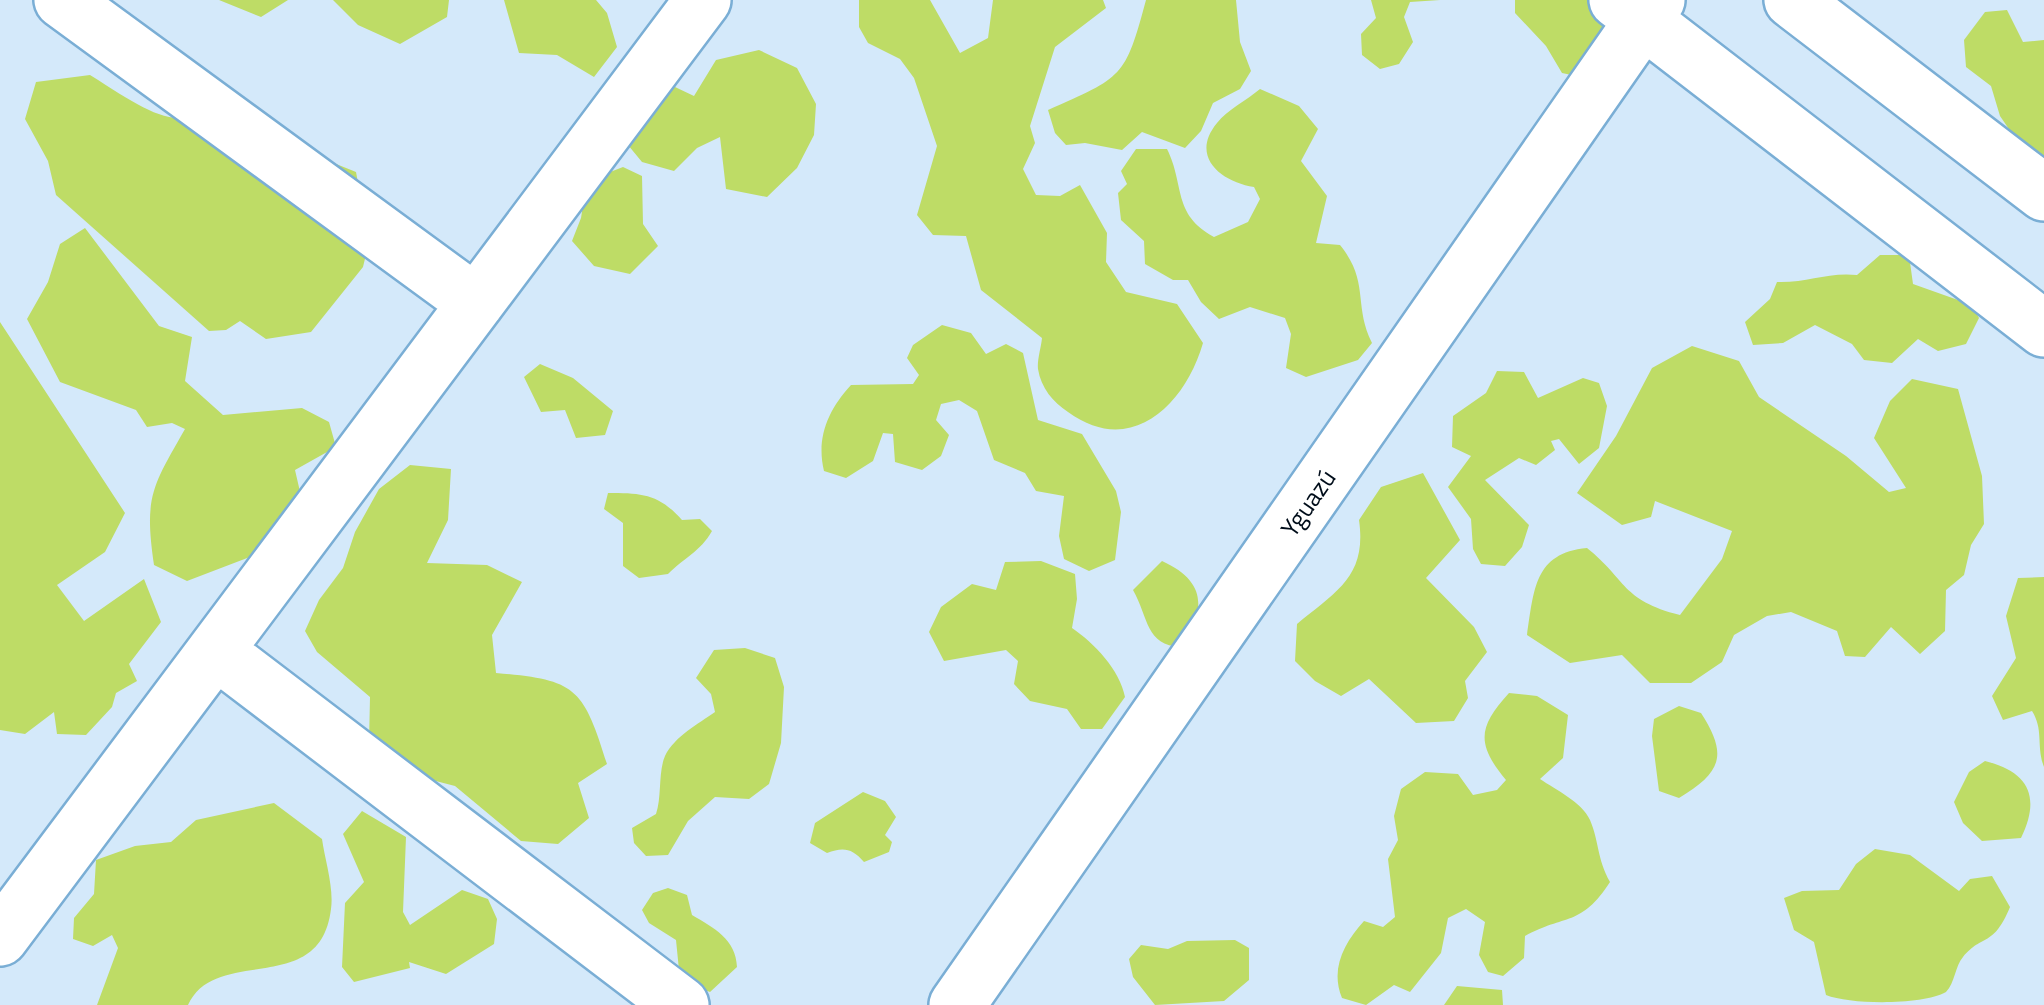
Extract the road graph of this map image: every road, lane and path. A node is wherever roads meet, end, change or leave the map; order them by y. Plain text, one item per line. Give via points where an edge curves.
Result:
1 (62, 0) edge
2 (704, 0) edge
3 (1792, 0) edge
4 (1640, 7) edge
5 (2044, 194) edge
6 (476, 304) junction
7 (2044, 328) edge
8 (216, 651) junction
9 (0, 938) edge
10 (681, 1005) edge
11 (957, 1005) edge

1 - 6 street
2 - 6 street
3 - 5 street
4 - 7 street
4 - 11 street, Yguazú
6 - 8 street
8 - 9 street
8 - 10 street

